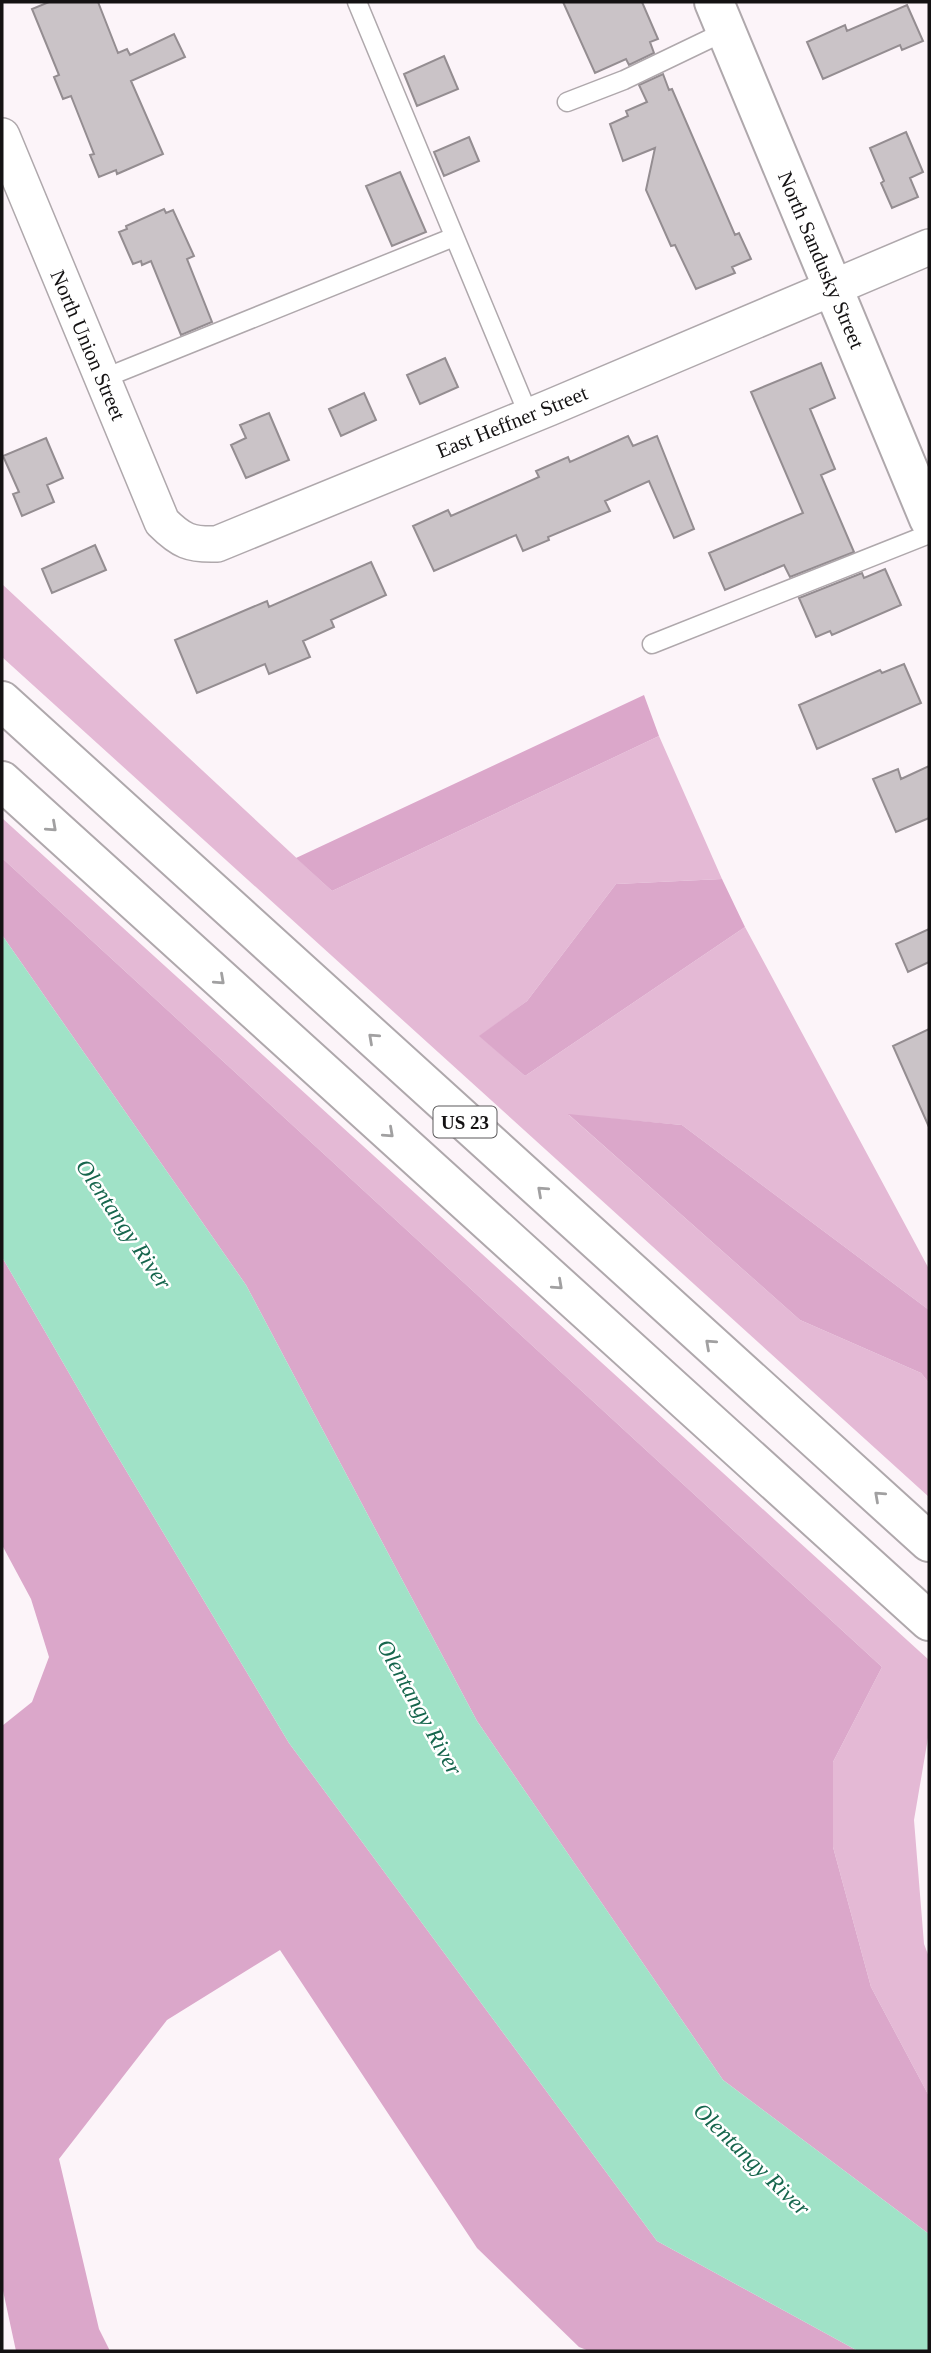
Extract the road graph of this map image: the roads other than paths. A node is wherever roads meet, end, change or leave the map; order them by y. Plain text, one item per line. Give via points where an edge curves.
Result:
1 (357, 2) edge
2 (720, 17) edge
3 (567, 102) dead end
4 (2, 136) edge
5 (454, 237) junction
6 (929, 247) edge
7 (833, 288) junction
8 (103, 379) junction
9 (529, 416) junction
10 (929, 519) edge
11 (929, 534) edge
12 (190, 543) joint
13 (652, 644) dead end
14 (2, 701) edge
15 (2, 781) edge
16 (929, 1542) edge
17 (929, 1621) edge

1 - 5 lane
2 - 3 lane via 624,80
2 - 7 main road, North Sandusky Street
4 - 8 street, North Union Street
5 - 8 lane
5 - 9 lane
6 - 7 street, East Heffner Street
7 - 9 street, East Heffner Street
7 - 10 main road, North Sandusky Street
8 - 12 street, North Union Street via 162,522 176,537
9 - 12 street, East Heffner Street via 217,544
11 - 13 lane
16 -> 14 main road, US 23
15 -> 17 main road, US 23

